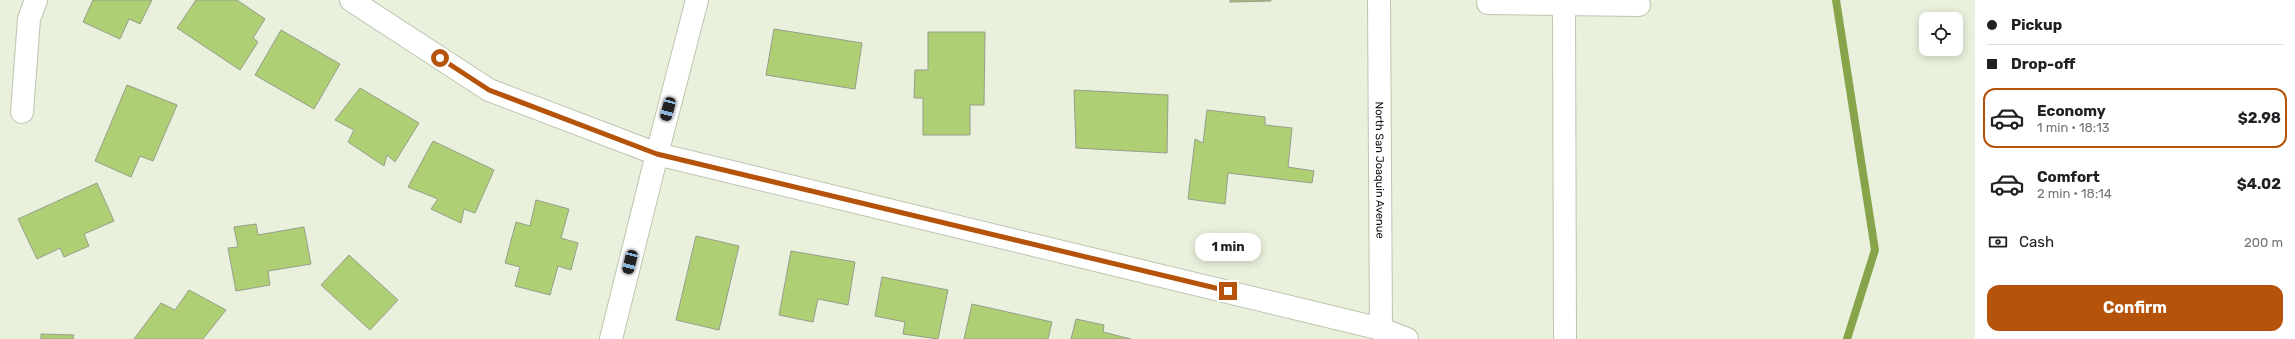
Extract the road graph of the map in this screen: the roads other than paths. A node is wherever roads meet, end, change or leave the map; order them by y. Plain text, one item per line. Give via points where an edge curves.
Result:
1 (36, 0) edge
2 (351, 0) edge
3 (697, 0) edge
4 (1379, 0) edge
5 (1488, 3) dead end
6 (1564, 4) junction
7 (1639, 5) dead end
8 (22, 112) dead end
9 (657, 154) junction
10 (1381, 334) edge
11 (611, 339) edge
12 (1407, 339) edge
13 (1565, 339) edge

1 - 8 street via 29,19
2 - 9 street via 489,90
3 - 9 street
4 - 10 street, North San Joaquin Avenue
5 - 6 street
6 - 7 street
6 - 13 street
9 - 10 street
9 - 11 street
10 - 12 street

